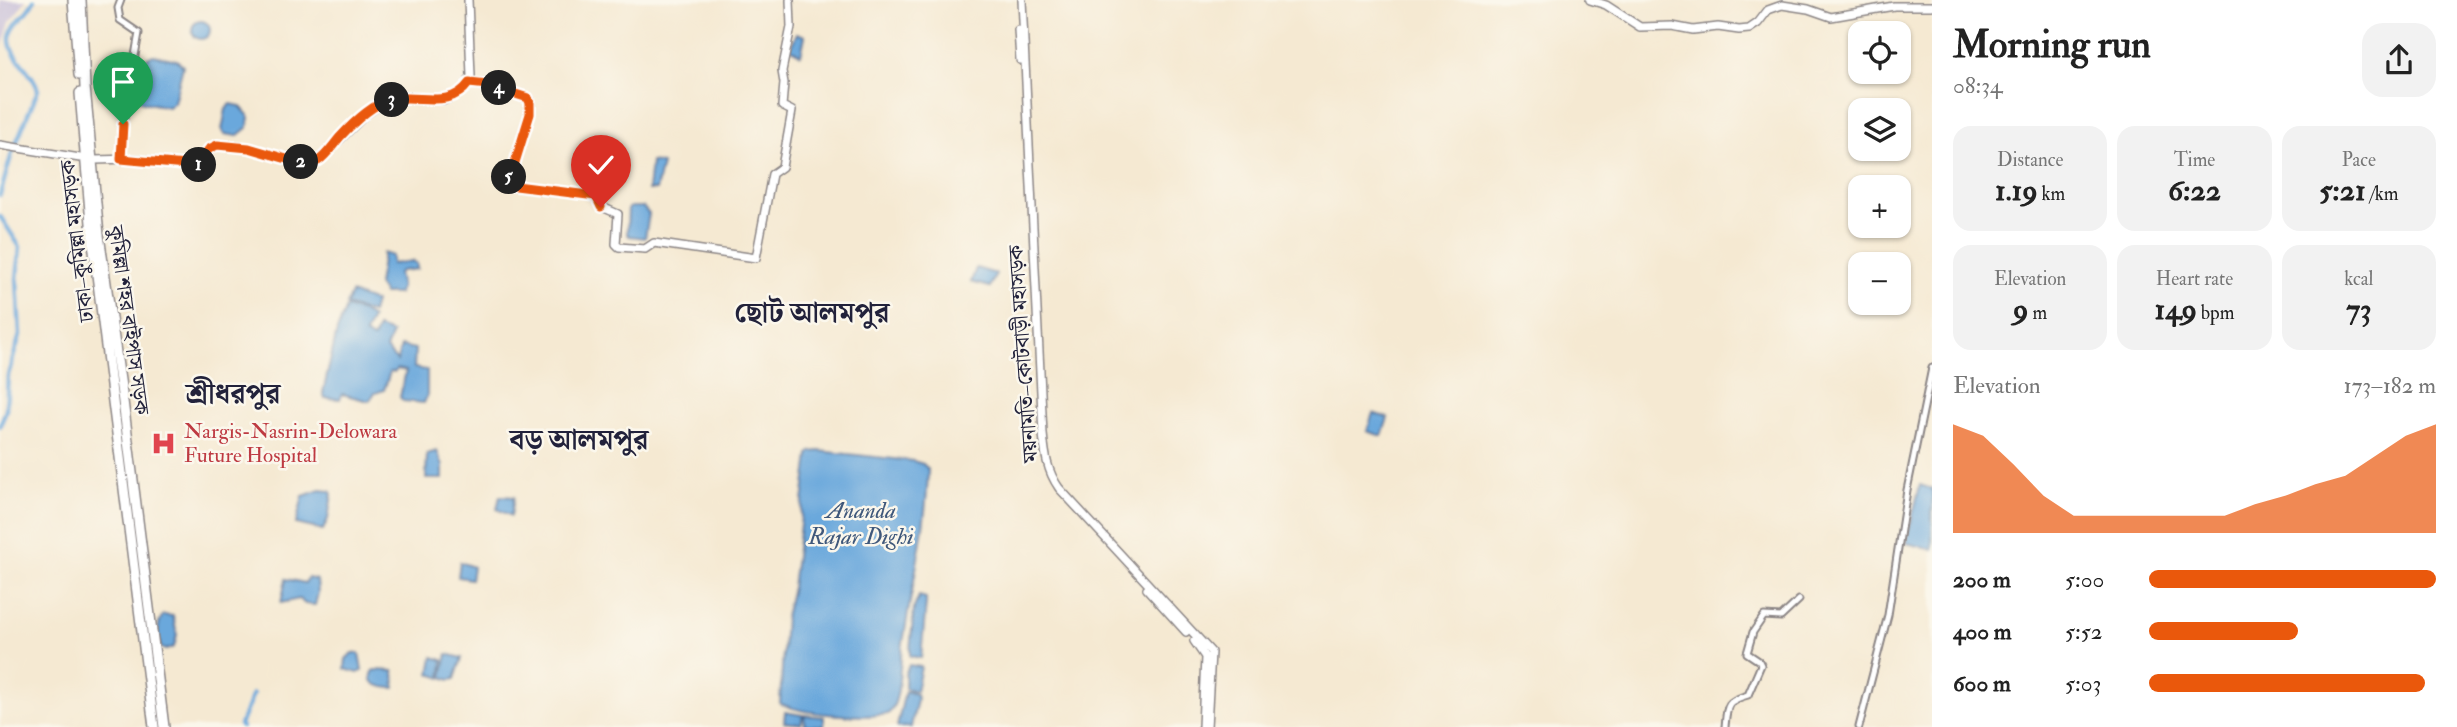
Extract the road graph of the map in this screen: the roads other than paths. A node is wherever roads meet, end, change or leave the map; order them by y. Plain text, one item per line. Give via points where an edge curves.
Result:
1 (73, 0) edge
2 (81, 0) edge
3 (121, 0) edge
4 (468, 0) edge
5 (790, 0) edge
6 (1020, 0) edge
7 (1590, 0) edge
8 (1932, 6) edge
9 (469, 83) junction
10 (82, 87) junction
11 (4, 146) edge
12 (80, 158) junction
13 (121, 159) junction
14 (95, 160) junction
15 (97, 244) junction
16 (1932, 368) edge
17 (1800, 600) dead end
18 (154, 727) edge
19 (164, 727) edge
20 (1204, 727) edge
21 (1725, 727) edge
22 (1859, 727) edge

1 - 10 highway
2 - 10 highway, কুমিল্লা শহর বাইপাস সড়ক
3 - 13 street via 120,20 138,33 138,43
4 - 9 main road
5 - 9 main road via 782,106 792,111 782,167 772,174 756,258 653,243 646,249 620,247 616,244 618,214 602,207 596,196 509,186 530,100 508,90
6 - 20 main road, ময়নামতি–কোটবাড়ী মহাসড়ক via 1047,463 1059,488 1211,652
7 - 8 main road via 1640,27 1693,30 1749,29 1768,10 1782,5 1831,17 1902,5
9 - 13 main road via 445,100 387,100 318,161 297,162 222,145 209,149 196,166
10 - 12 highway via 75,91
10 - 14 highway via 88,90
10 - 15 highway, কুমিল্লা শহর বাইপাস সড়ক
11 - 12 main road
12 - 15 highway via 89,238
13 - 14 main road
14 - 15 highway via 103,241
15 - 18 highway, ঢাকা–কুমিল্লা মহাসড়ক
15 - 19 highway, কুমিল্লা শহর বাইপাস সড়ক via 123,401
16 - 22 street via 1888,615
17 - 21 street via 1781,617 1764,616 1758,622 1747,653 1761,666 1748,695 1729,702

